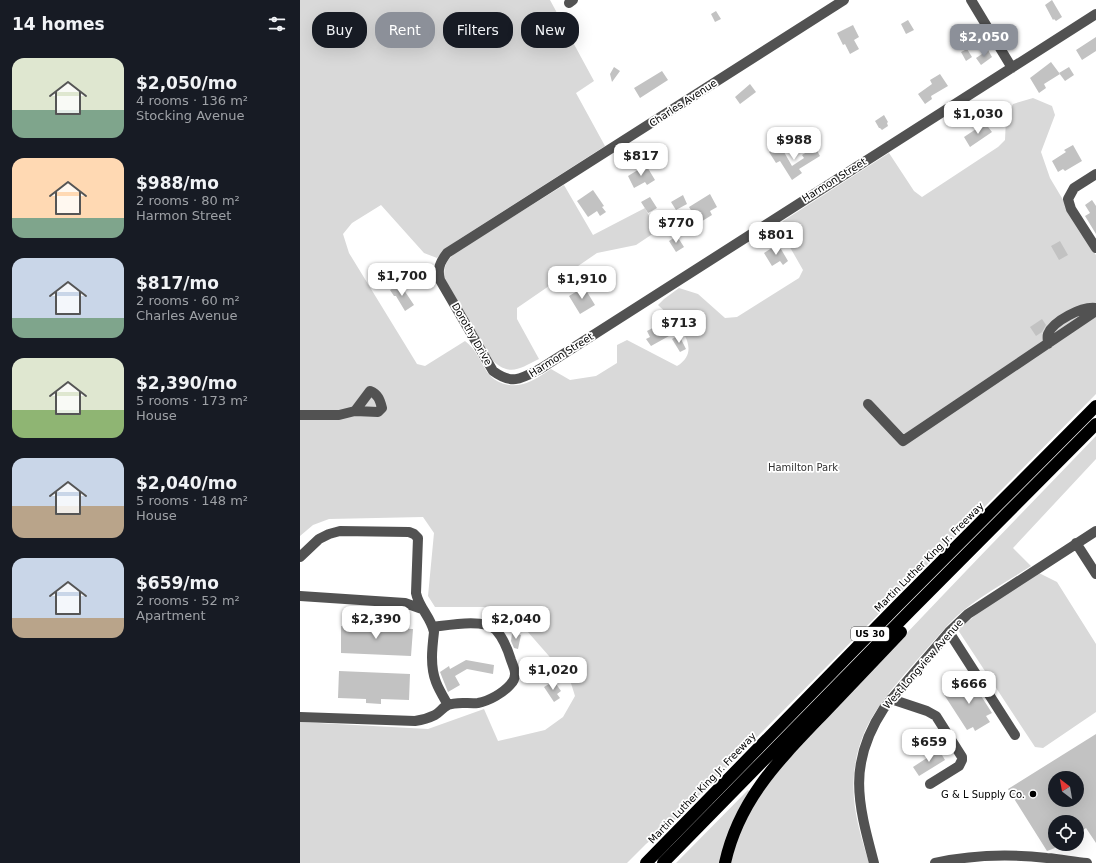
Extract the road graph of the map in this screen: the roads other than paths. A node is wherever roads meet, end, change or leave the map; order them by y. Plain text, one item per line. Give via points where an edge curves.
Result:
1 (844, 0) edge
2 (971, 0) edge
3 (1096, 14) edge
4 (1012, 68) junction
5 (1096, 174) edge
6 (1096, 248) edge
7 (443, 258) joint
8 (1096, 309) edge
9 (510, 380) joint
10 (868, 404) dead end
11 (1096, 406) edge
12 (355, 411) dead end
13 (300, 415) edge
14 (1096, 424) edge
15 (1024, 496) junction
16 (1096, 531) edge
17 (1076, 543) junction
18 (300, 557) edge
19 (1096, 574) edge
20 (300, 596) edge
21 (422, 608) junction
22 (433, 627) junction
23 (949, 632) junction
24 (891, 699) junction
25 (448, 705) junction
26 (300, 717) edge
27 (1015, 735) dead end
28 (930, 784) dead end
29 (674, 834) junction
30 (637, 863) edge
31 (646, 863) edge
32 (663, 863) edge
33 (725, 863) edge
34 (874, 863) edge
35 (935, 863) edge
36 (1087, 863) edge

1 - 7 street, Charles Avenue via 470,237
2 - 4 street
3 - 4 street, Harmon Street
4 - 9 street, Harmon Street via 540,369 523,378
5 - 6 street via 1079,184 1068,199 1071,209
7 - 9 street, Dorothy Drive via 438,269 440,280 493,371
8 - 10 street via 903,441
11 - 29 highway, Martin Luther King Jr. Freeway / US 30
12 - 13 street via 338,415
14 - 15 highway, US 30
15 - 32 highway, US 30
15 - 33 highway via 966,564 773,768 745,809
16 - 17 street, West Longview Avenue
17 - 19 street
17 - 23 street, West Longview Avenue via 979,606
18 - 21 street via 319,539 340,531 414,534 418,538 416,593
20 - 21 street via 405,603
21 - 22 street
22 - 25 street via 433,672
22 - 25 street via 476,624 492,627 506,646 515,671 516,677 512,684 495,696 478,703
23 - 24 street, West Longview Avenue
23 - 27 street
24 - 28 street via 936,716 962,757 959,766
24 - 34 street, West Longview Avenue via 871,730 863,752 859,777 860,808
25 - 26 street via 435,715 415,721
29 - 30 highway via 649,850
29 - 31 highway, Martin Luther King Jr. Freeway / US 30
35 - 36 street via 969,858 1019,856

